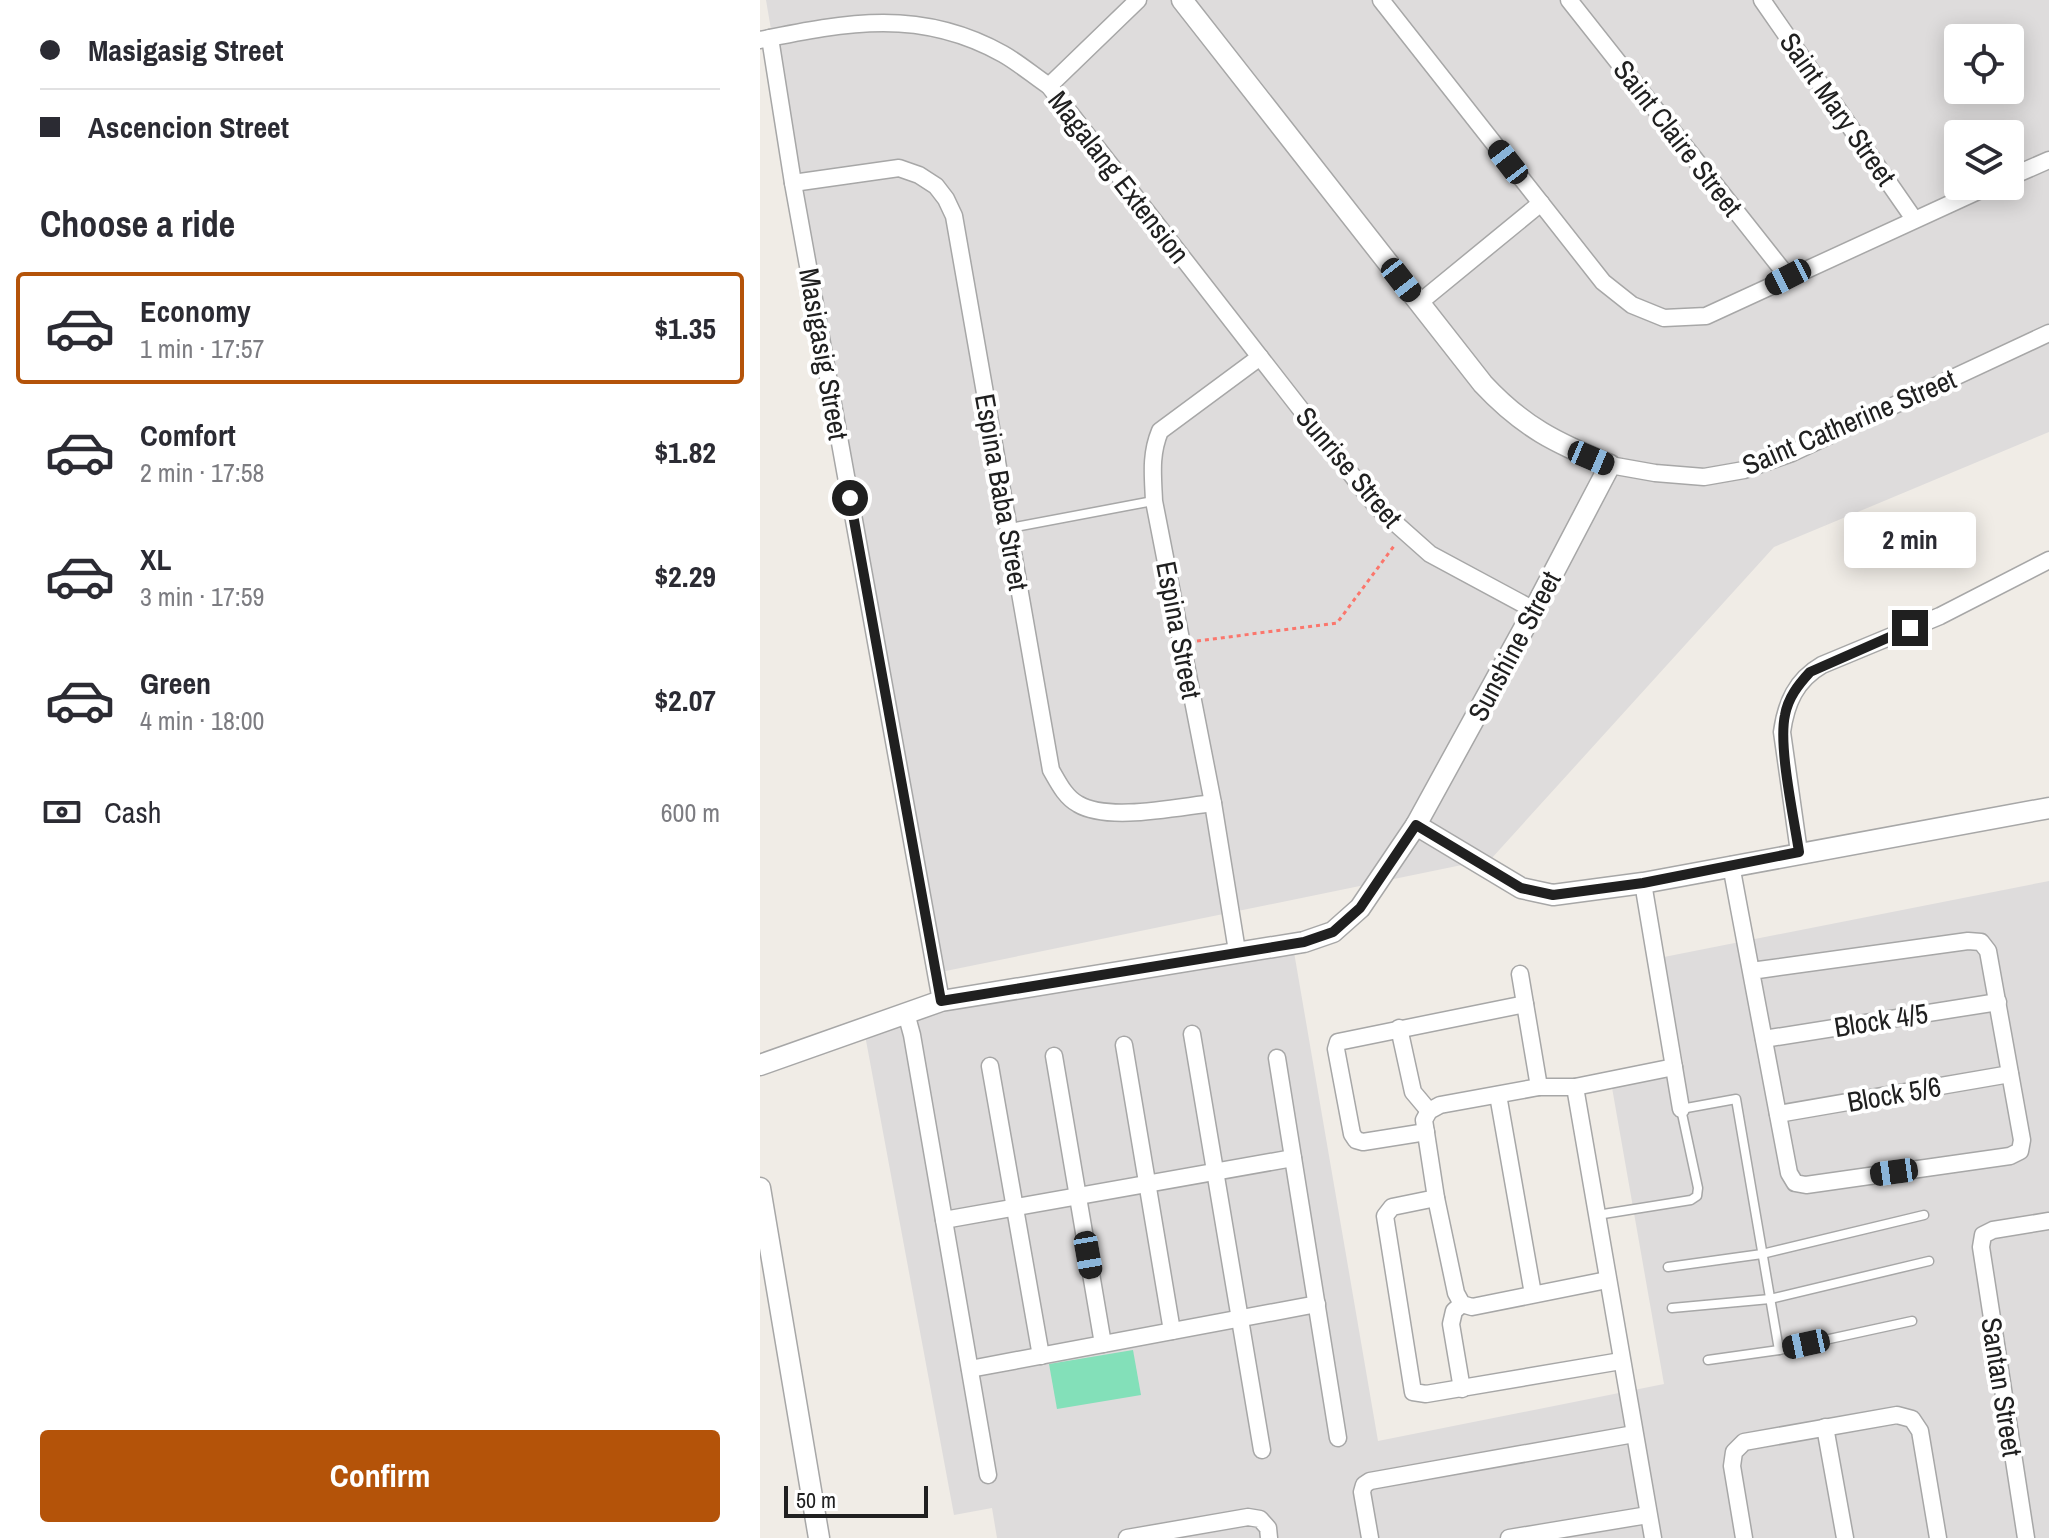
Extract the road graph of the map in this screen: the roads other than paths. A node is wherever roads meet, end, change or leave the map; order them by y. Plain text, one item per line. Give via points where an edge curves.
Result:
1 (1138, 0) edge
2 (1182, 0) edge
3 (1381, 0) edge
4 (1569, 0) edge
5 (1762, 0) edge
6 (765, 39) edge
7 (1049, 86) junction
8 (2049, 160) edge
9 (2024, 171) edge
10 (793, 183) junction
11 (1957, 200) edge
12 (1541, 203) junction
13 (1914, 219) junction
14 (1788, 277) junction
15 (1419, 303) junction
16 (2049, 333) edge
17 (1260, 357) junction
18 (1610, 465) junction
19 (1154, 501) junction
20 (1008, 529) junction
21 (2049, 560) edge
22 (1534, 610) junction
23 (1213, 803) junction
24 (2049, 808) edge
25 (1416, 825) junction
26 (1799, 852) junction
27 (1731, 865) junction
28 (1643, 883) junction
29 (1237, 951) junction
30 (1751, 971) junction
31 (1520, 974) dead end
32 (941, 1001) junction
33 (1998, 1002) junction
34 (1525, 1004) junction
35 (906, 1013) junction
36 (1399, 1028) junction
37 (1192, 1034) dead end
38 (1764, 1039) junction
39 (1124, 1045) dead end
40 (1054, 1056) dead end
41 (1277, 1058) dead end
42 (760, 1065) edge
43 (990, 1066) dead end
44 (1674, 1067) junction
45 (2010, 1074) junction
46 (1539, 1087) junction
47 (1575, 1087) junction
48 (1498, 1095) junction
49 (1681, 1109) junction
50 (1429, 1111) junction
51 (1778, 1114) junction
52 (1426, 1132) junction
53 (1293, 1158) junction
54 (1215, 1172) junction
55 (1147, 1184) junction
56 (760, 1188) edge
57 (1078, 1196) junction
58 (1436, 1198) junction
59 (1015, 1208) junction
60 (1597, 1215) junction
61 (1924, 1215) dead end
62 (944, 1220) junction
63 (2049, 1221) edge
64 (1762, 1254) junction
65 (1929, 1261) dead end
66 (1668, 1267) dead end
67 (1607, 1280) junction
68 (1533, 1294) junction
69 (1770, 1299) junction
70 (1317, 1304) junction
71 (1462, 1304) junction
72 (1672, 1308) dead end
73 (1240, 1318) junction
74 (1912, 1321) dead end
75 (1172, 1331) junction
76 (1103, 1344) junction
77 (1779, 1350) junction
78 (1041, 1356) junction
79 (1708, 1360) dead end
80 (1621, 1361) junction
81 (970, 1369) junction
82 (1462, 1389) junction
83 (1825, 1427) junction
84 (1634, 1434) junction
85 (1338, 1438) dead end
86 (1262, 1450) dead end
87 (988, 1475) dead end
88 (1648, 1515) junction
89 (1576, 1532) edge
90 (819, 1538) edge
91 (1127, 1538) edge
92 (1269, 1538) edge
93 (1370, 1538) edge
94 (1509, 1538) edge
95 (1653, 1538) edge
96 (1744, 1538) edge
97 (1845, 1538) edge
98 (1938, 1538) edge
99 (2026, 1538) edge

1 - 7 street
2 - 15 street, Saint Catherine Street
3 - 12 street
4 - 14 street, Saint Claire Street
5 - 13 street, Saint Mary Street
6 - 7 street, Magalang Extension via 859,22 904,22 959,35 1003,54
6 - 10 street, Masigasig Street
7 - 17 street, Magalang Extension
8 - 9 street
10 - 20 street, Espina Baba Street via 899,168 936,186 946,199 954,216
10 - 32 street, Masigasig Street
11 - 13 street
12 - 14 street via 1603,282 1632,305 1664,318 1706,316
12 - 15 street
13 - 14 street
15 - 18 street, Saint Catherine Street via 1483,384 1522,422
16 - 18 street, Saint Catherine Street via 1792,453 1744,470 1704,477
17 - 19 street, Espina Street via 1160,431 1153,448
17 - 22 street, Sunrise Street via 1376,506 1404,533 1430,554
18 - 22 street, Sunshine Street
19 - 20 lane
19 - 23 street, Espina Street
20 - 23 street, Espina Baba Street via 1051,770 1063,791 1076,803 1104,814
21 - 26 street via 1940,616 1822,665 1798,684 1782,732
22 - 25 street, Sunshine Street
23 - 29 street, Espina Street
24 - 26 street
25 - 28 street via 1521,888 1553,895
25 - 29 street, Sunshine Street via 1360,908 1333,932 1304,942
26 - 27 street
27 - 28 street
27 - 30 street
28 - 44 street
29 - 32 street, Sunshine Street
30 - 33 street via 1981,942 1988,951
30 - 38 street
31 - 34 street
32 - 35 street, Sunshine Street
33 - 38 street, Block 4/5
33 - 45 street
34 - 36 street
34 - 46 street
35 - 42 street, Sunshine Street
35 - 62 street
36 - 50 street via 1410,1084
36 - 52 street via 1338,1042 1352,1134 1363,1142
37 - 54 street
38 - 51 street
39 - 55 street
40 - 57 street
41 - 53 street
43 - 59 street
44 - 47 street
44 - 49 street
45 - 51 street, Block 5/6
45 - 51 street via 2022,1140 2020,1151 2010,1156 1806,1185 1795,1183 1789,1173
46 - 47 street
46 - 48 street
47 - 60 street
48 - 50 street
48 - 68 street
49 - 60 lane via 1697,1196
49 - 64 lane via 1736,1099
50 - 52 street
52 - 58 street
53 - 54 street
53 - 70 street
54 - 55 street
54 - 73 street
55 - 57 street
55 - 75 street
56 - 90 street
57 - 59 street
57 - 76 street
58 - 71 street
58 - 82 street via 1392,1207 1385,1222 1412,1390 1426,1394
59 - 62 street
59 - 78 street
60 - 67 street
61 - 64 lane
62 - 81 street
63 - 99 street, Santan Street via 1993,1230 1983,1235 1981,1247
64 - 66 lane
64 - 69 lane
65 - 69 lane
67 - 68 street
67 - 80 street
68 - 71 street via 1472,1307
69 - 72 lane
69 - 77 lane
70 - 73 street
70 - 85 street
71 - 82 street via 1451,1324
73 - 75 street
73 - 86 street
74 - 77 lane
75 - 76 street
76 - 78 street
77 - 79 lane
78 - 81 street
80 - 82 street
80 - 84 street
81 - 87 street
83 - 96 street via 1744,1442 1734,1452
83 - 97 street
83 - 98 street via 1897,1415 1912,1419 1920,1431
84 - 88 street
84 - 93 street via 1370,1481 1362,1492
88 - 89 street
88 - 95 street
89 - 94 street
91 - 92 street via 1248,1517 1260,1519

